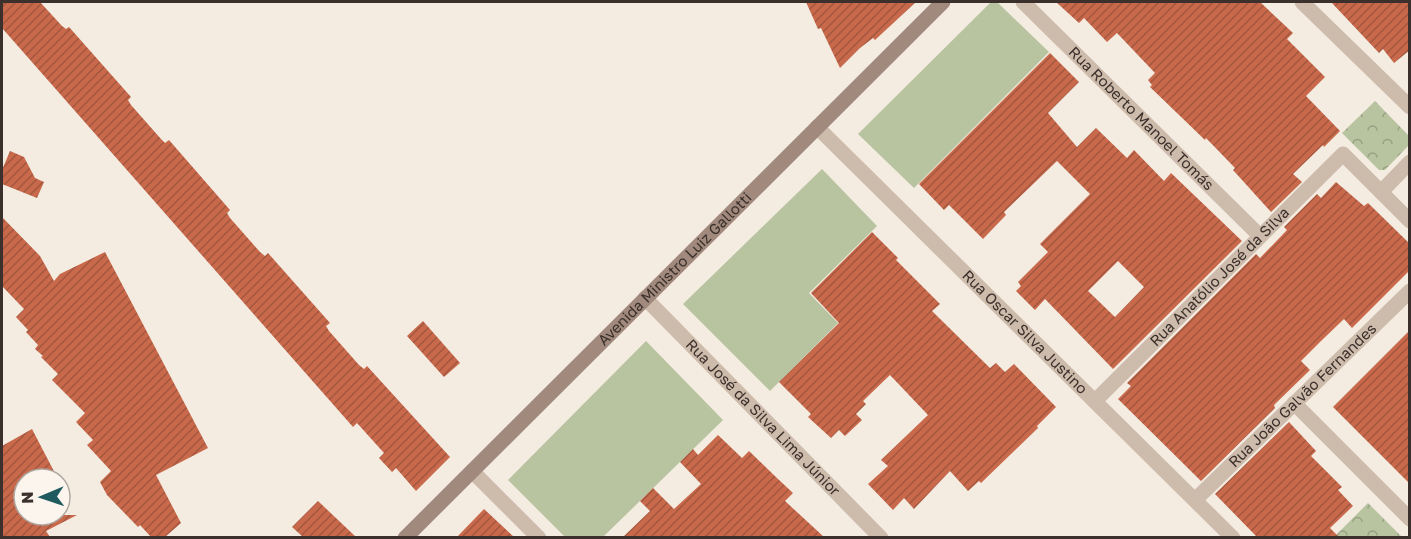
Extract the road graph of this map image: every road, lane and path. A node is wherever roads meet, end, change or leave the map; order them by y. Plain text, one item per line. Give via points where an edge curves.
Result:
1 (943, 2) edge
2 (1023, 2) edge
3 (1302, 2) edge
4 (1410, 107) edge
5 (817, 127) junction
6 (1410, 162) edge
7 (1381, 192) junction
8 (1410, 221) edge
9 (1260, 236) junction
10 (1410, 291) edge
11 (645, 298) junction
12 (1095, 401) junction
13 (1294, 403) junction
14 (472, 471) junction
15 (1195, 500) junction
16 (1410, 519) edge
17 (405, 537) edge
18 (539, 537) edge
19 (881, 537) edge
20 (1233, 537) edge

1 - 5 street, Avenida Ministro Luiz Gallotti
2 - 9 street, Rua Roberto Manoel Tomás
3 - 4 street
5 - 11 street, Avenida Ministro Luiz Gallotti
5 - 12 street, Rua Oscar Silva Justino
6 - 7 street
7 - 8 street
7 - 9 street, Rua Anatólio José da Silva via 1343,154
9 - 12 street, Rua Anatólio José da Silva
10 - 13 street, Rua João Galvão Fernandes
11 - 14 street, Avenida Ministro Luiz Gallotti
11 - 19 street, Rua José da Silva Lima Júnior
12 - 15 street, Rua Oscar Silva Justino
13 - 15 street, Rua João Galvão Fernandes
13 - 16 street
14 - 17 street, Avenida Ministro Luiz Gallotti
14 - 18 street
15 - 20 street, Rua Oscar Silva Justino

